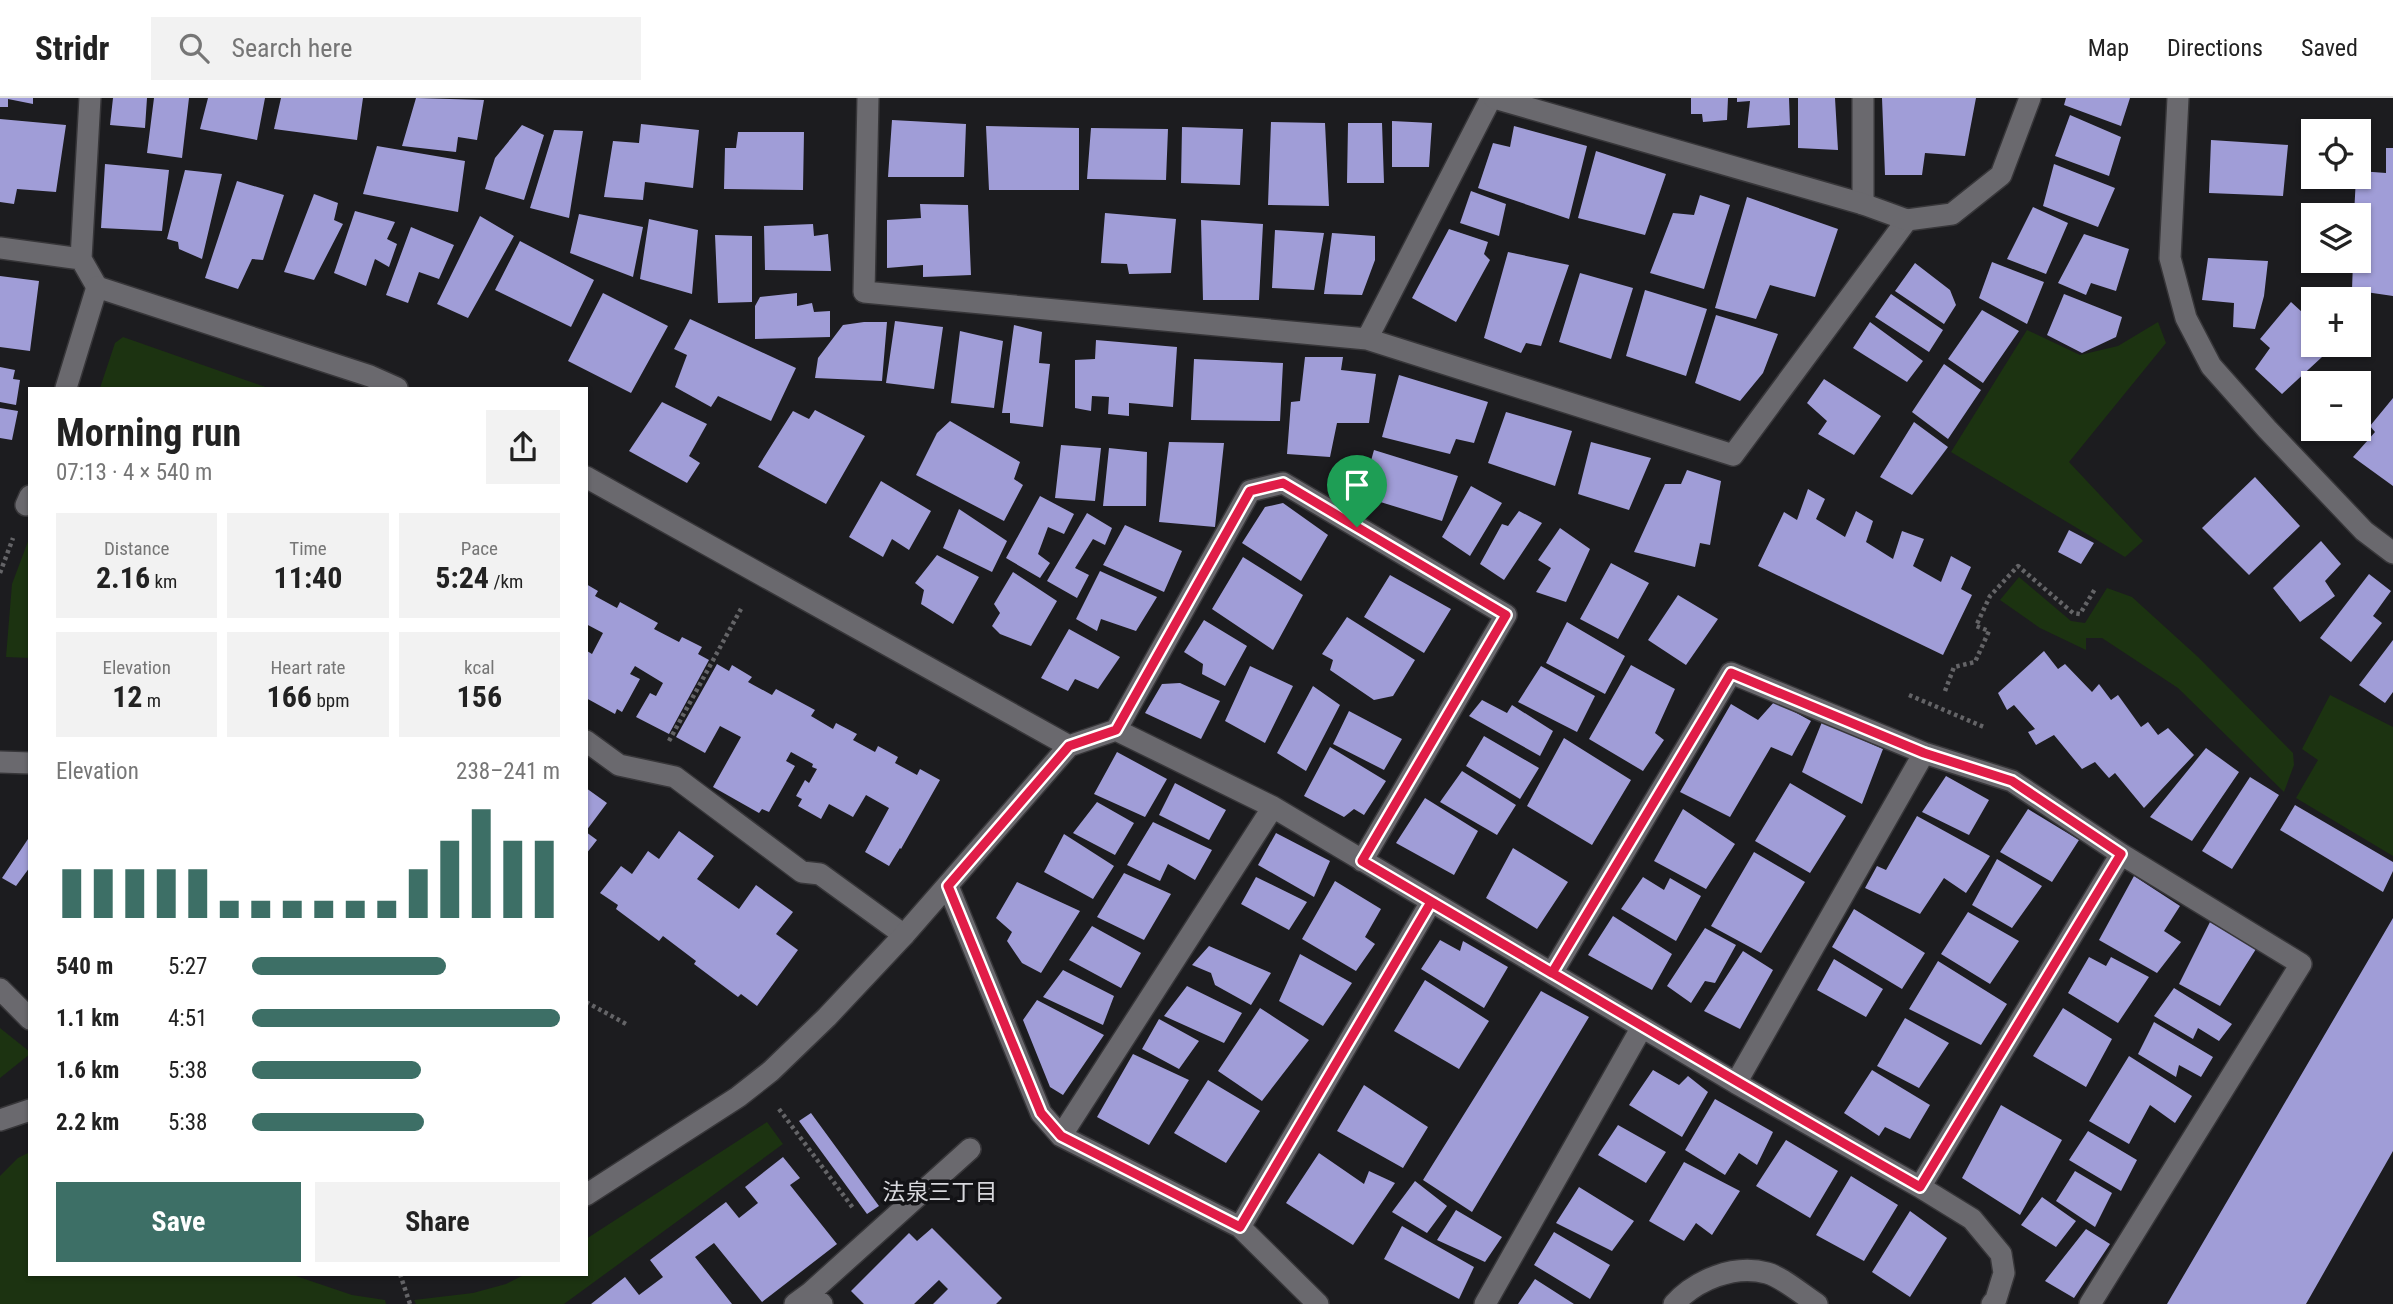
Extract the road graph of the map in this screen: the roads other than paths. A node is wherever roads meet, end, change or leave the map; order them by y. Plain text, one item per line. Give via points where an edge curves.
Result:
1 (90, 98) edge
2 (868, 98) edge
3 (1492, 98) edge
4 (1863, 98) edge
5 (2030, 98) edge
6 (2178, 98) edge
7 (1863, 204) junction
8 (1908, 220) junction
9 (0, 248) edge
10 (81, 258) junction
11 (97, 287) junction
12 (1367, 339) junction
13 (66, 387) edge
14 (395, 387) edge
15 (588, 478) edge
16 (2393, 553) edge
17 (1116, 730) junction
18 (588, 742) edge
19 (1069, 746) junction
20 (1924, 753) junction
21 (0, 762) edge
22 (28, 763) edge
23 (1273, 807) junction
24 (2121, 854) junction
25 (1362, 861) junction
26 (948, 886) junction
27 (1431, 902) junction
28 (904, 935) junction
29 (1552, 973) junction
30 (0, 989) edge
31 (28, 1017) edge
32 (1643, 1027) junction
33 (1736, 1083) junction
34 (28, 1111) edge
35 (0, 1120) edge
36 (1061, 1136) junction
37 (970, 1149) dead end
38 (1920, 1187) junction
39 (588, 1194) edge
40 (1240, 1227) junction
41 (809, 1300) edge
42 (1311, 1302) edge
43 (2000, 1302) edge
44 (1485, 1304) edge
45 (1674, 1304) edge
46 (1817, 1304) edge
47 (2090, 1304) edge

1 - 10 street
2 - 12 street via 864,292
3 - 7 street
3 - 12 street
4 - 7 street
5 - 8 street via 2001,175 1952,214
6 - 16 street via 2171,258 2186,318 2211,366 2364,531
7 - 8 street
8 - 12 street via 1732,455
9 - 10 street
10 - 11 street
11 - 13 street
11 - 14 street
15 - 19 street
17 - 19 street
17 - 23 street
17 - 25 street via 1250,491 1283,483 1506,615
18 - 28 street via 619,765 675,777 802,872 820,874
19 - 26 street
20 - 24 street via 2012,781
20 - 29 street via 1731,673
20 - 33 street
21 - 22 street
23 - 25 street
23 - 36 street
24 - 38 street
24 - 47 street via 2301,964
25 - 27 street
26 - 28 street
26 - 36 street via 1041,1113
27 - 29 street
27 - 40 street
28 - 39 street via 771,1070 738,1097
29 - 32 street
30 - 31 street
32 - 33 street
32 - 44 street
33 - 38 street
34 - 35 street
36 - 40 street
37 - 41 street
38 - 43 street via 1972,1219 2001,1254
40 - 42 street
45 - 46 street via 1686,1290 1745,1269 1769,1273

